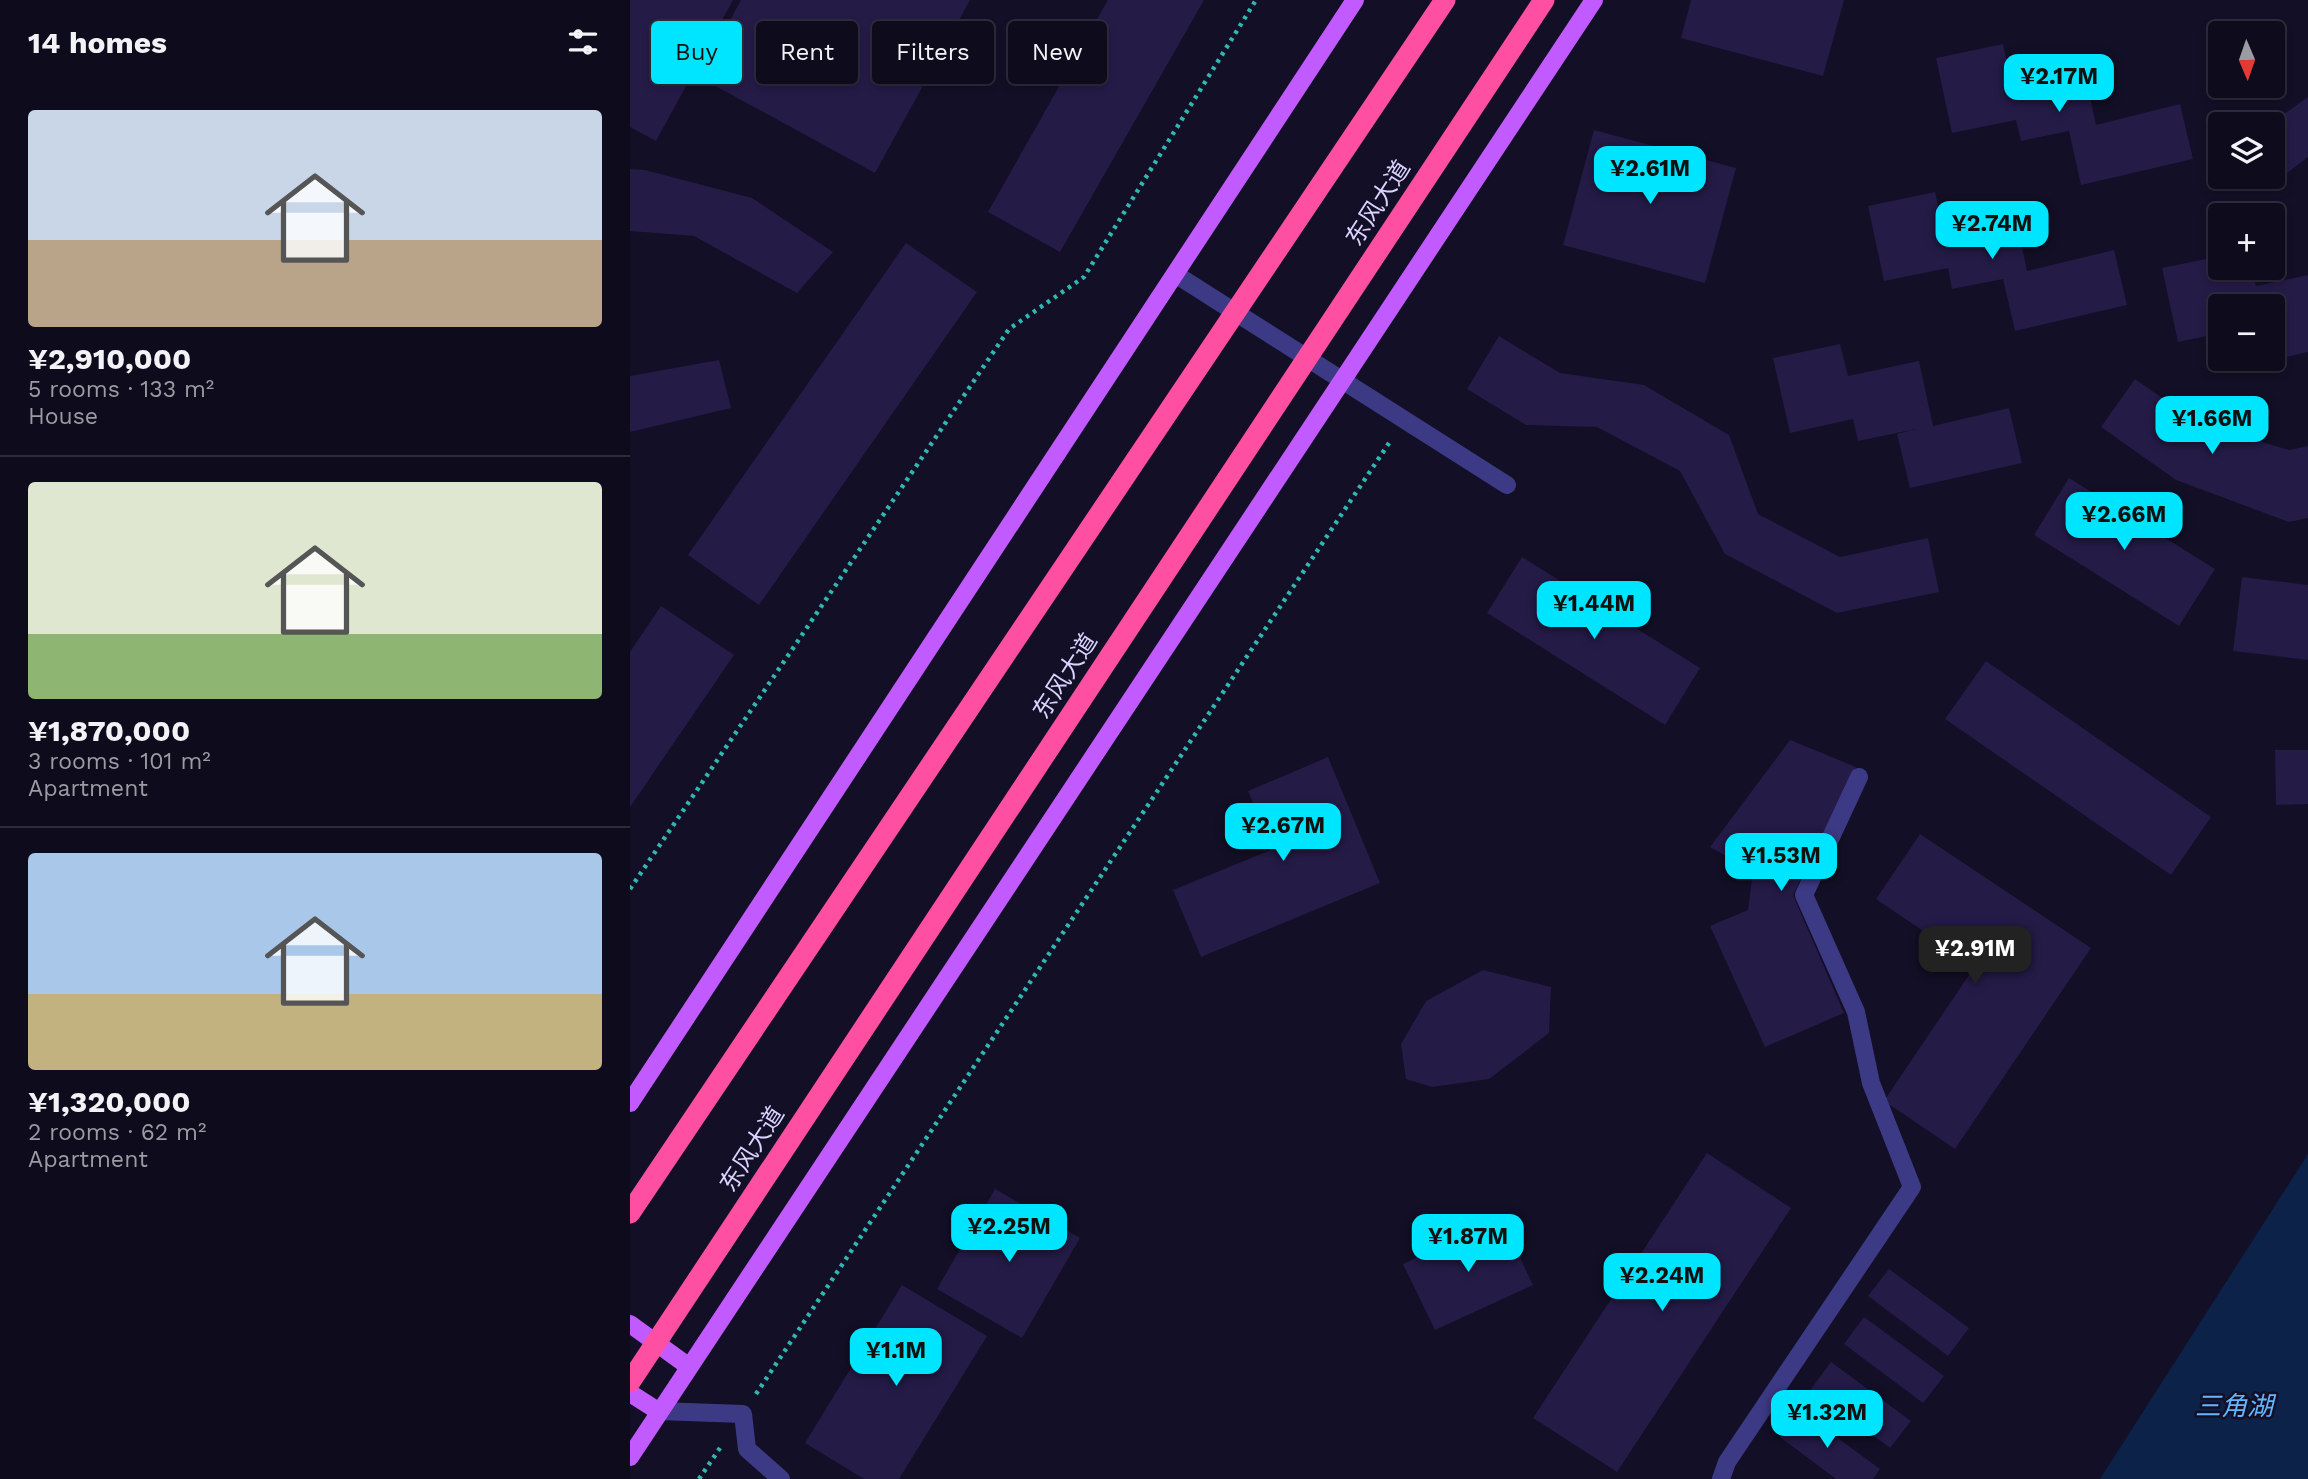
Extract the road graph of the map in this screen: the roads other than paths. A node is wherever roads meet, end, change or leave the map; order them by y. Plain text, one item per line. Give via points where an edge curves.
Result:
1 (1355, 0) edge
2 (1445, 0) edge
3 (1544, 0) edge
4 (1594, 0) edge
5 (1175, 274) junction
6 (1342, 380) junction
7 (1507, 485) dead end
8 (1860, 777) dead end
9 (630, 1103) edge
10 (630, 1213) edge
11 (630, 1324) edge
12 (688, 1366) junction
13 (630, 1382) edge
14 (630, 1393) edge
15 (658, 1411) junction
16 (630, 1457) edge
17 (780, 1479) edge
18 (1721, 1479) edge

1 - 5 main road
2 - 10 highway
3 - 13 highway, 东风大道
4 - 6 main road
5 - 6 street
5 - 9 main road
6 - 7 street
6 - 12 main road
8 - 18 street via 1804,895 1856,1012 1871,1083 1912,1187 1727,1462
11 - 12 main road
12 - 15 main road
14 - 15 main road
15 - 16 main road
15 - 17 street via 743,1414 747,1449

